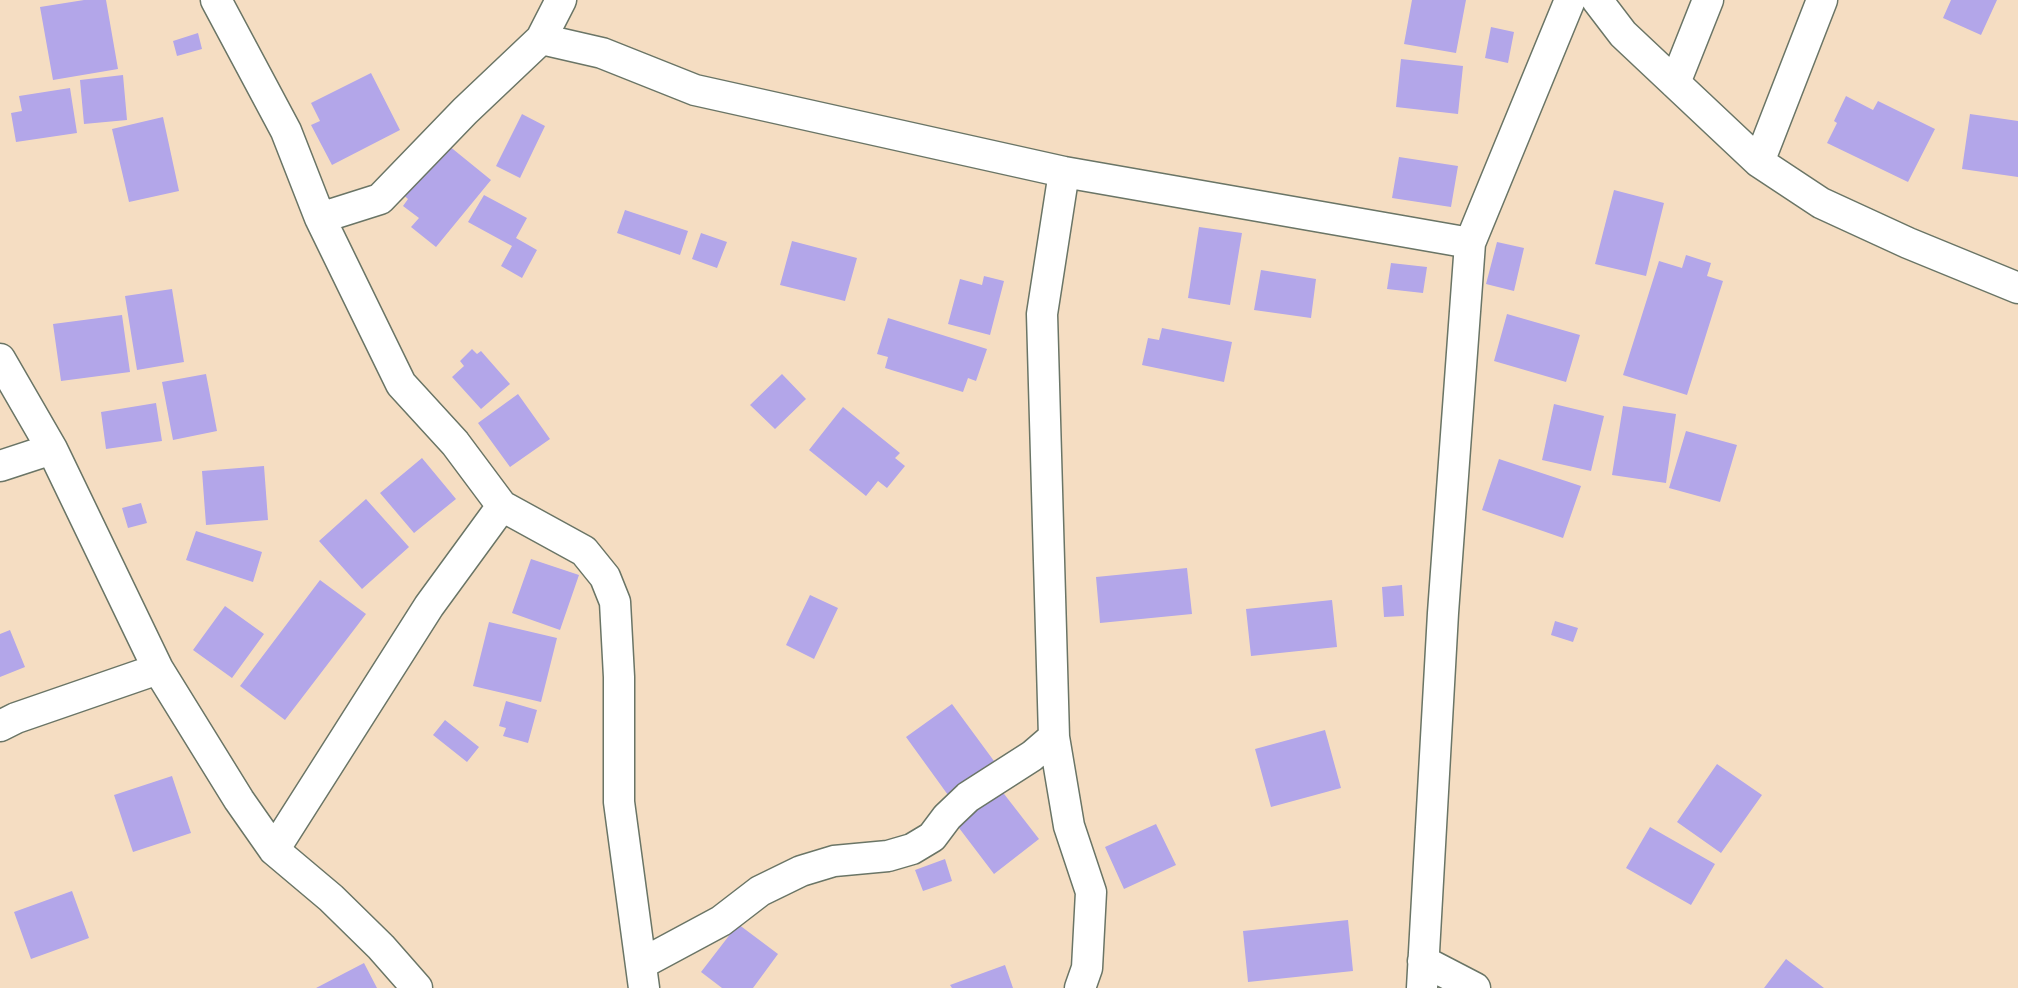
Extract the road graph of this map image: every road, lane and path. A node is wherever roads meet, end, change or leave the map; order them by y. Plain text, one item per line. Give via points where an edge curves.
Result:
1 (216, 0) edge
2 (561, 0) edge
3 (1570, 0) edge
4 (1597, 0) edge
5 (1708, 0) edge
6 (1822, 0) edge
7 (541, 39) junction
8 (1675, 83) junction
9 (1759, 162) junction
10 (1064, 172) junction
11 (320, 218) junction
12 (1470, 243) junction
13 (2018, 288) edge
14 (0, 359) edge
15 (52, 449) junction
16 (0, 466) edge
17 (502, 506) junction
18 (158, 669) junction
19 (0, 726) edge
20 (1054, 737) junction
21 (274, 850) junction
22 (1422, 974) edge
23 (642, 976) edge
24 (417, 988) edge
25 (1080, 988) edge
26 (1475, 988) edge

1 - 11 street via 286,131
2 - 7 street
3 - 12 street
4 - 8 street via 1622,34
5 - 8 street
6 - 9 street
7 - 10 street via 602,53 695,90
7 - 11 street via 380,199
8 - 9 street
9 - 13 street via 1821,202
10 - 12 street
10 - 20 street via 1042,314
11 - 17 street via 401,384 455,443
12 - 22 street
14 - 15 street
15 - 16 street
15 - 18 street
17 - 21 street via 429,606
17 - 23 street via 584,551 605,577 615,602 619,802
18 - 19 street
18 - 21 street
20 - 23 street via 968,797 932,836 912,849 801,871 760,891
20 - 25 street via 1069,826 1091,892 1087,968
21 - 24 street via 331,898
22 - 26 street

